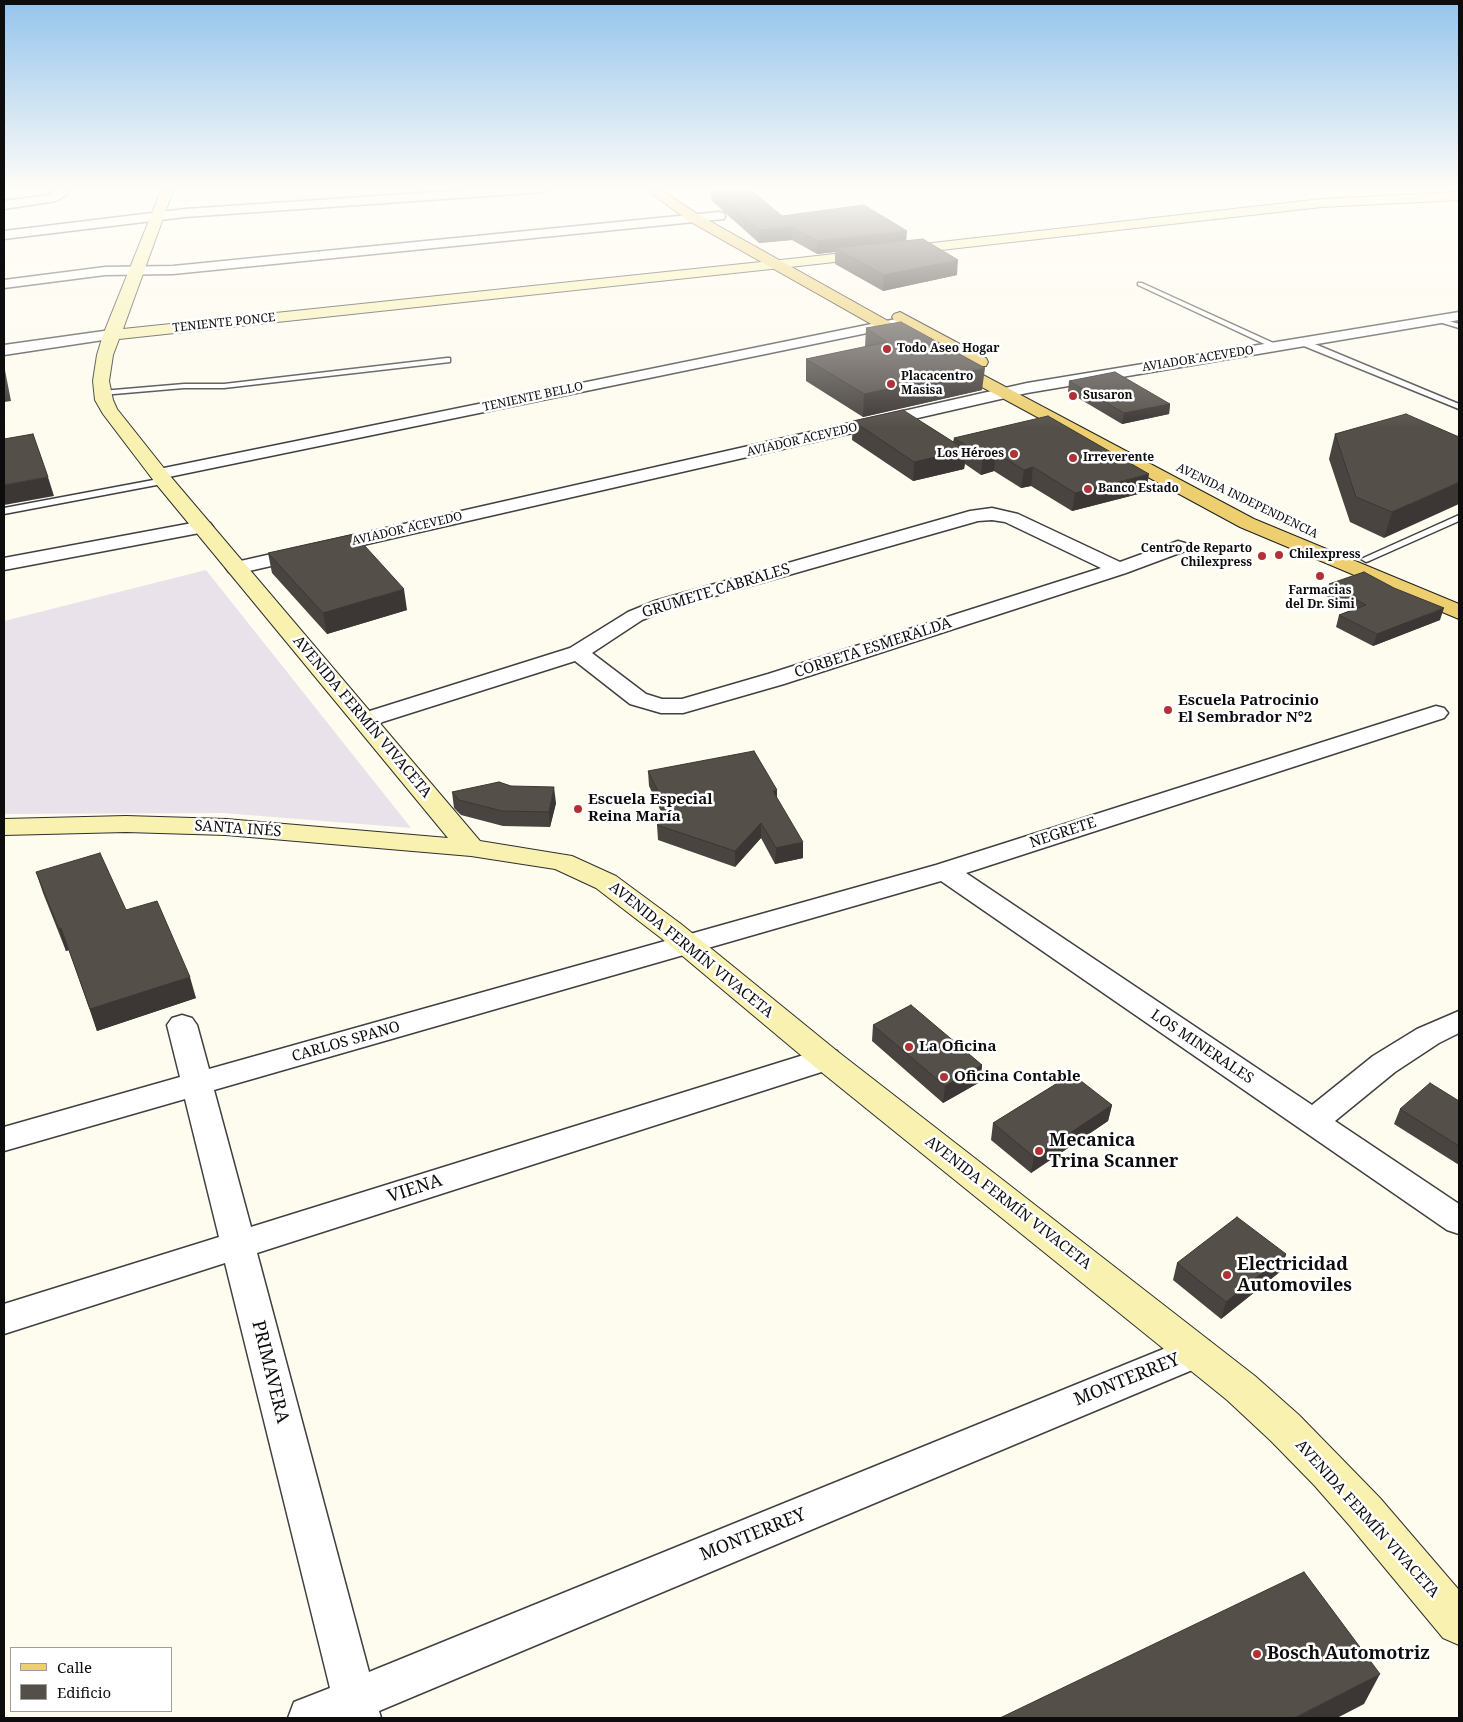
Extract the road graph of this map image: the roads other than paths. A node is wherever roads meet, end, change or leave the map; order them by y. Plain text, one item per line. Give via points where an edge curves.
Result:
1 (188, 268) edge
2 (688, 268) edge
3 (794, 268) edge
4 (811, 268) edge
5 (138, 270) junction
6 (4, 284) edge
7 (1140, 284) dead end
8 (1459, 316) edge
9 (1439, 319) junction
10 (906, 321) junction
11 (883, 325) junction
12 (1459, 326) edge
13 (111, 335) junction
14 (1302, 342) junction
15 (6, 345) edge
16 (1276, 346) junction
17 (447, 360) dead end
18 (1027, 388) junction
19 (1006, 392) junction
20 (102, 393) junction
21 (1459, 407) edge
22 (161, 477) junction
23 (1235, 497) dead end
24 (1261, 510) dead end
25 (4, 511) edge
26 (992, 514) joint
27 (1459, 518) edge
28 (202, 527) junction
29 (1178, 547) dead end
30 (1366, 559) junction
31 (4, 564) edge
32 (236, 568) junction
33 (1119, 569) junction
34 (1459, 597) edge
35 (1459, 612) edge
36 (578, 653) junction
37 (1436, 713) dead end
38 (365, 720) junction
39 (4, 827) edge
40 (471, 848) junction
41 (944, 871) junction
42 (688, 945) junction
43 (1459, 1021) edge
44 (182, 1025) dead end
45 (826, 1060) junction
46 (197, 1084) junction
47 (1312, 1122) junction
48 (4, 1139) edge
49 (1459, 1221) edge
50 (238, 1245) junction
51 (4, 1319) edge
52 (1196, 1352) junction
53 (1459, 1623) edge
54 (357, 1709) edge
55 (310, 1718) edge

1 - 5 street
2 - 13 main road, TENIENTE PONCE
3 - 11 main road, AVENIDA INDEPENDENCIA
4 - 10 main road, AVENIDA INDEPENDENCIA
5 - 6 street
5 - 13 main road, AVENIDA FERMÍN VIVACETA
7 - 16 lane
8 - 9 street, AVIADOR ACEVEDO
9 - 12 lane
9 - 14 street, AVIADOR ACEVEDO
10 - 11 street, TENIENTE BELLO
10 - 18 main road, AVENIDA INDEPENDENCIA
11 - 19 main road, AVENIDA INDEPENDENCIA
11 - 22 street, TENIENTE BELLO
13 - 15 street, TENIENTE PONCE
13 - 20 main road, AVENIDA FERMÍN VIVACETA via 101,369
14 - 16 street, AVIADOR ACEVEDO
14 - 21 lane
16 - 18 street, AVIADOR ACEVEDO
17 - 20 lane via 224,386
18 - 19 street, AVIADOR ACEVEDO
18 - 23 main road, AVENIDA INDEPENDENCIA
19 - 32 street, AVIADOR ACEVEDO
19 - 35 main road, AVENIDA INDEPENDENCIA via 1247,523
20 - 22 main road, AVENIDA FERMÍN VIVACETA via 108,410
22 - 25 lane
22 - 28 main road, AVENIDA FERMÍN VIVACETA
24 - 30 main road, AVENIDA INDEPENDENCIA
26 - 33 street via 1011,518
26 - 36 street, GRUMETE CABRALES via 971,517 662,605 635,616
27 - 30 lane
28 - 31 street
28 - 32 main road, AVENIDA FERMÍN VIVACETA
29 - 33 street, CORBETA ESMERALDA
30 - 34 main road, AVENIDA INDEPENDENCIA
32 - 38 main road, AVENIDA FERMÍN VIVACETA
33 - 36 street, CORBETA ESMERALDA via 683,706 661,706 638,699
36 - 38 street, GRUMETE CABRALES
37 - 41 street, NEGRETE
38 - 40 main road, AVENIDA FERMÍN VIVACETA
39 - 40 main road, SANTA INÉS via 208,826
40 - 42 main road, AVENIDA FERMÍN VIVACETA via 562,862 585,871 629,898
41 - 42 street, NEGRETE
41 - 47 street, LOS MINERALES
42 - 45 main road, AVENIDA FERMÍN VIVACETA
42 - 46 street, CARLOS SPANO
43 - 47 street via 1384,1064
44 - 46 street, PRIMAVERA
45 - 50 street, VIENA
45 - 52 main road, AVENIDA FERMÍN VIVACETA
46 - 48 street, CARLOS SPANO
46 - 50 street, PRIMAVERA
47 - 49 street, LOS MINERALES
50 - 51 street, VIENA
50 - 54 street, PRIMAVERA
52 - 53 main road, AVENIDA FERMÍN VIVACETA via 1285,1428 1328,1472
52 - 54 street, MONTERREY
54 - 55 street, MONTERREY

